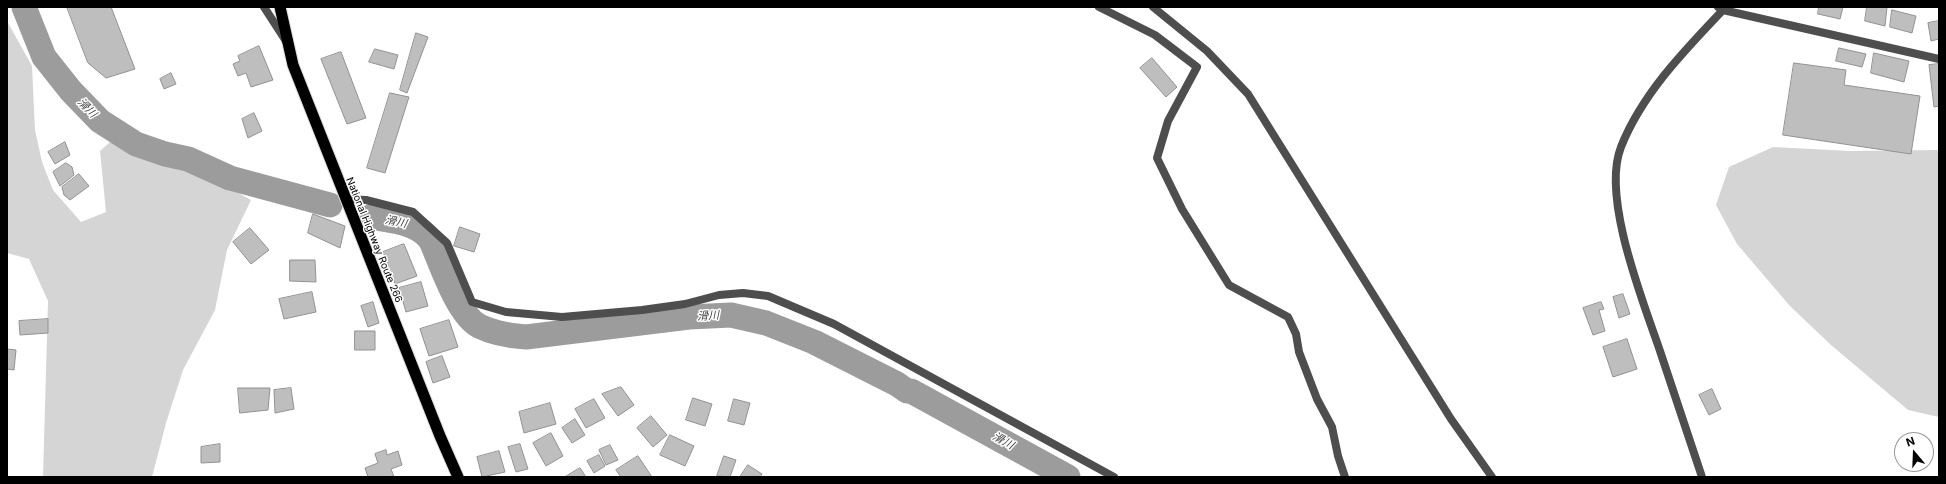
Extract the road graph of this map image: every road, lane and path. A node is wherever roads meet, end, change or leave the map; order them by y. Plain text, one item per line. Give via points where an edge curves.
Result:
1 (264, 7) edge
2 (280, 7) edge
3 (1099, 7) edge
4 (1153, 7) edge
5 (1720, 8) edge
6 (287, 44) junction
7 (1939, 60) edge
8 (345, 199) junction
9 (458, 477) edge
10 (1114, 477) edge
11 (1345, 477) edge
12 (1492, 477) edge
13 (1702, 477) edge

1 - 6 street
2 - 6 highway, National Highway Route 266
3 - 11 street via 1155,35 1197,67 1168,121 1157,158 1182,209 1229,285 1288,317 1317,399 1332,426
4 - 12 street via 1207,51 1248,94 1451,419
5 - 7 street
5 - 13 street via 1639,109 1620,148 1616,175 1618,208 1629,260
6 - 8 highway, National Highway Route 266 via 292,66
8 - 9 highway, National Highway Route 266
8 - 10 street via 366,200 413,212 447,243 472,302 506,312 562,318 684,304 719,295 743,293 768,296 834,324

